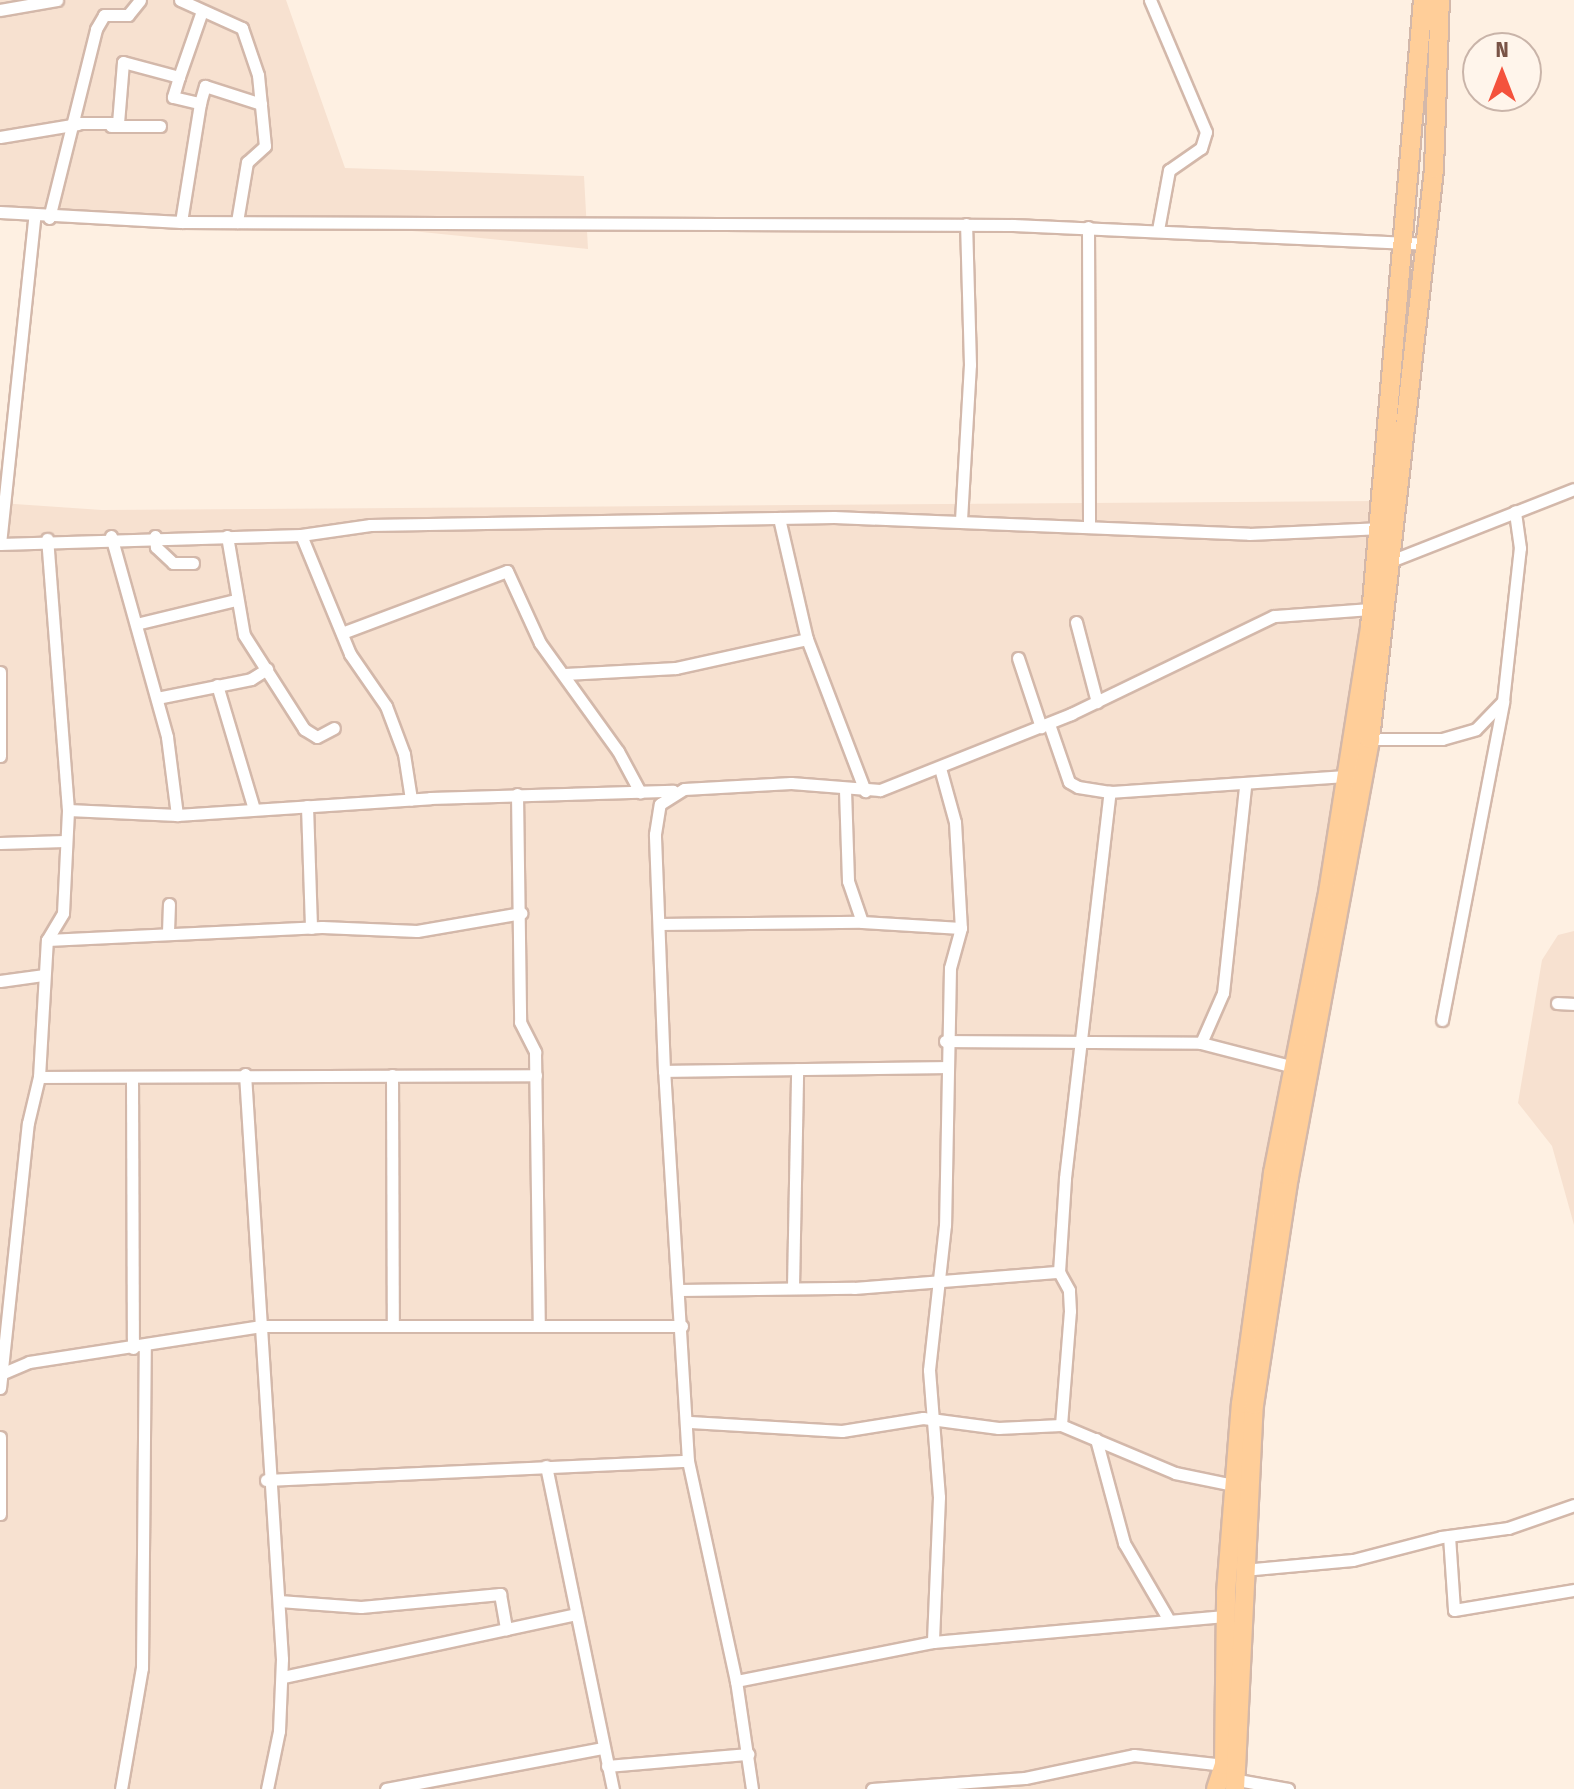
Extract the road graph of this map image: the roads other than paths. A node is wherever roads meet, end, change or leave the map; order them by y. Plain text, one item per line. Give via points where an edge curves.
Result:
1 (56, 0) edge
2 (140, 0) edge
3 (180, 0) edge
4 (1150, 0) edge
5 (1423, 0) edge
6 (1440, 0) edge
7 (0, 10) edge
8 (202, 11) junction
9 (179, 77) junction
10 (200, 103) junction
11 (261, 104) junction
12 (73, 123) junction
13 (160, 126) dead end
14 (0, 137) edge
15 (0, 212) edge
16 (34, 218) junction
17 (49, 218) junction
18 (181, 222) junction
19 (237, 222) junction
20 (966, 224) junction
21 (1088, 227) junction
22 (1158, 230) junction
23 (1404, 243) junction
24 (1426, 244) junction
25 (1574, 489) edge
26 (1515, 511) junction
27 (779, 518) junction
28 (961, 520) junction
29 (1089, 525) junction
30 (1382, 528) junction
31 (301, 535) junction
32 (111, 536) junction
33 (155, 536) junction
34 (227, 536) junction
35 (47, 539) junction
36 (0, 544) edge
37 (1393, 560) junction
38 (193, 563) dead end
39 (236, 600) junction
40 (1372, 609) junction
41 (1076, 622) dead end
42 (136, 624) junction
43 (342, 633) junction
44 (807, 639) junction
45 (1018, 658) dead end
46 (267, 669) junction
47 (0, 672) edge
48 (565, 674) junction
49 (217, 685) junction
50 (157, 698) junction
51 (1503, 701) junction
52 (1097, 702) junction
53 (1045, 726) junction
54 (334, 728) dead end
55 (1370, 739) junction
56 (0, 756) edge
57 (940, 768) junction
58 (1347, 776) junction
59 (1245, 786) junction
60 (845, 790) junction
61 (673, 791) junction
62 (865, 791) junction
63 (640, 792) junction
64 (1110, 792) junction
65 (517, 794) junction
66 (411, 799) junction
67 (307, 806) junction
68 (254, 809) junction
69 (68, 810) junction
70 (177, 815) junction
71 (65, 841) junction
72 (0, 843) edge
73 (169, 904) dead end
74 (521, 913) junction
75 (862, 922) junction
76 (659, 924) junction
77 (311, 928) junction
78 (961, 928) junction
79 (168, 932) junction
80 (47, 940) junction
81 (43, 975) junction
82 (0, 981) edge
83 (1557, 1003) dead end
84 (1574, 1004) edge
85 (1442, 1020) dead end
86 (1086, 1039) junction
87 (945, 1041) junction
88 (1201, 1043) junction
89 (945, 1067) junction
90 (1294, 1067) junction
91 (797, 1069) junction
92 (664, 1071) junction
93 (245, 1074) junction
94 (392, 1075) junction
95 (536, 1075) junction
96 (39, 1077) junction
97 (132, 1077) junction
98 (1059, 1272) junction
99 (936, 1282) junction
100 (793, 1287) junction
101 (679, 1290) junction
102 (3, 1309) edge
103 (393, 1323) junction
104 (539, 1323) junction
105 (261, 1326) junction
106 (682, 1326) junction
107 (139, 1346) junction
108 (1, 1374) edge
109 (0, 1388) edge
110 (929, 1419) junction
111 (690, 1422) junction
112 (1061, 1425) junction
113 (0, 1437) edge
114 (1096, 1439) junction
115 (688, 1461) junction
116 (546, 1466) junction
117 (266, 1480) junction
118 (1233, 1485) junction
119 (1574, 1505) edge
120 (0, 1514) edge
121 (1449, 1536) junction
122 (1243, 1570) junction
123 (1574, 1590) edge
124 (279, 1601) junction
125 (573, 1615) junction
126 (1225, 1616) junction
127 (1167, 1617) junction
128 (506, 1629) junction
129 (933, 1642) junction
130 (283, 1677) junction
131 (736, 1681) junction
132 (603, 1748) junction
133 (748, 1754) junction
134 (607, 1766) junction
135 (1225, 1780) edge
136 (905, 1787) edge
137 (121, 1789) edge
138 (267, 1789) edge
139 (386, 1789) edge
140 (613, 1789) edge
141 (752, 1789) edge
142 (872, 1789) edge
143 (1288, 1789) edge

1 - 7 street
2 - 12 street via 128,15 99,20
3 - 8 street
4 - 22 street via 1206,132 1201,148 1169,170
5 - 23 main road
6 - 24 main road
8 - 9 street
8 - 11 street via 242,28
9 - 10 street via 173,97
9 - 12 street via 123,62 118,123
10 - 11 street via 205,86
10 - 18 street
11 - 19 street via 265,146 247,162
12 - 13 street
12 - 14 street
12 - 17 street
15 - 16 street
16 - 17 street
16 - 36 street
17 - 18 street
18 - 19 street
19 - 20 street
20 - 21 street
20 - 28 street via 970,365
21 - 22 street
21 - 29 street
22 - 23 street
23 - 24 street
23 - 30 main road
24 - 37 main road
25 - 26 street
26 - 37 street
26 - 51 street via 1516,603
27 - 28 street
27 - 31 street via 370,525
27 - 44 street
28 - 29 street
29 - 30 street via 1249,534
30 - 40 main road
31 - 34 street
31 - 43 street
32 - 33 street
32 - 35 street
32 - 42 street
33 - 34 street
33 - 38 street via 156,547 173,563
34 - 39 street
35 - 36 street
35 - 69 street
37 - 55 main road
39 - 42 street
39 - 46 street via 244,635
40 - 52 street via 1274,616
40 - 58 main road
41 - 52 street
42 - 50 street
43 - 48 street via 507,571 540,643
43 - 66 street via 386,706 404,754
44 - 48 street via 676,668
44 - 62 street
45 - 53 street
46 - 49 street
46 - 54 street via 310,735
47 - 56 street via 5,724
48 - 63 street
49 - 50 street
49 - 68 street
50 - 70 street
51 - 55 street via 1476,729 1442,739
51 - 85 street
52 - 53 street
53 - 57 street
53 - 64 street via 1069,782
55 - 122 main road via 1272,1275
57 - 62 street
57 - 78 street via 955,822
58 - 59 street
58 - 90 main road
59 - 64 street
59 - 88 street via 1223,993
60 - 61 street via 791,783
60 - 62 street
60 - 75 street via 848,881
61 - 63 street
61 - 76 street via 657,810
63 - 65 street
64 - 86 street
65 - 66 street
65 - 74 street
66 - 67 street
67 - 68 street
67 - 77 street
68 - 70 street
69 - 70 street
69 - 71 street
71 - 72 street
71 - 80 street via 63,913
73 - 79 street
74 - 77 street via 417,931
74 - 95 street via 520,1022 535,1052
75 - 76 street
75 - 78 street
76 - 92 street
77 - 79 street
78 - 87 street via 952,949
79 - 80 street
80 - 81 street
81 - 82 street
81 - 96 street
83 - 84 street
86 - 87 street
86 - 88 street
86 - 98 street via 1071,1116
87 - 89 street
88 - 90 street
89 - 91 street
89 - 99 street via 945,1225
90 - 118 main road via 1257,1270
91 - 92 street
91 - 100 street
92 - 101 street
93 - 94 street
93 - 97 street
93 - 105 street
94 - 95 street
94 - 103 street
95 - 104 street
96 - 97 street
96 - 102 street
97 - 107 street
98 - 99 street
98 - 112 street via 1069,1290 1070,1311
99 - 100 street
99 - 110 street
100 - 101 street
101 - 106 street
102 - 108 street
103 - 104 street
103 - 105 street
104 - 106 street
105 - 107 street
105 - 117 street
106 - 111 street
107 - 108 street via 29,1362
107 - 137 street via 142,1668
108 - 109 street
110 - 111 street via 853,1431
110 - 112 street via 998,1428
110 - 129 street via 939,1497
111 - 115 street
112 - 114 street
113 - 120 street
114 - 118 street via 1175,1473
114 - 127 street via 1124,1543
115 - 116 street
115 - 131 street
116 - 117 street
116 - 125 street
117 - 124 street
118 - 126 main road
119 - 121 street via 1518,1526
121 - 122 street via 1353,1560
121 - 123 street via 1454,1610
122 - 135 main road via 1242,1722
124 - 128 street via 361,1607 500,1594
124 - 130 street
125 - 128 street
125 - 132 street
126 - 127 street
126 - 135 main road
127 - 129 street
128 - 130 street
129 - 131 street
130 - 138 street
131 - 133 street
132 - 134 street
132 - 139 street
133 - 134 street
133 - 141 street
134 - 140 street
135 - 136 street via 1134,1755 1025,1778
135 - 143 street
136 - 142 street

